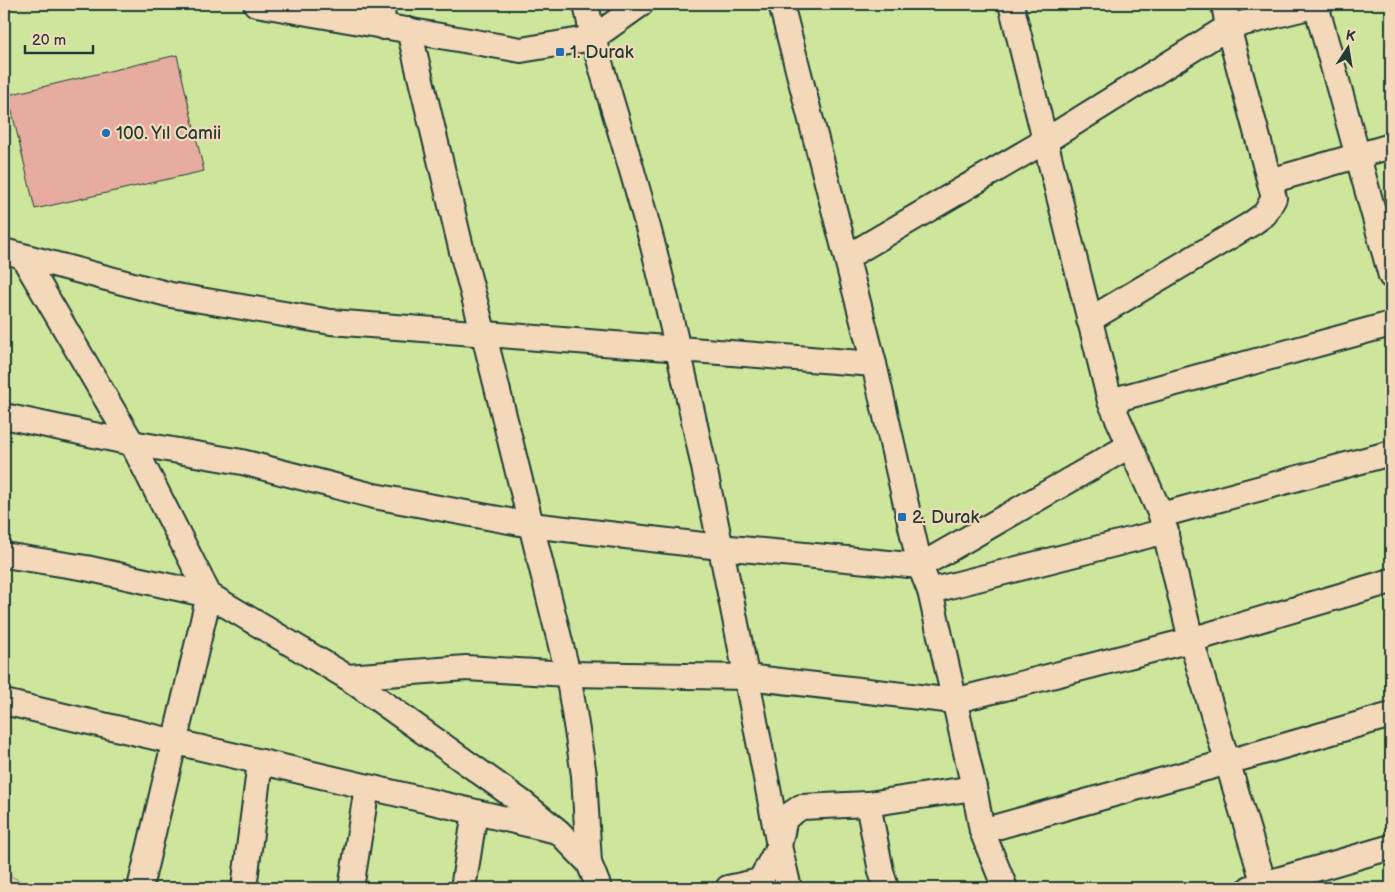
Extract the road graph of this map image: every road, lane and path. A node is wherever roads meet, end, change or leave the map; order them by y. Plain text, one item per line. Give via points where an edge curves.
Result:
1 (256, 4) edge
2 (586, 4) edge
3 (641, 4) edge
4 (781, 4) edge
5 (1011, 4) edge
6 (1224, 4) edge
7 (1319, 4) edge
8 (383, 15) edge
9 (1228, 27) junction
10 (410, 30) junction
11 (593, 38) junction
12 (1045, 141) junction
13 (1391, 146) edge
14 (1358, 155) junction
15 (1270, 181) junction
16 (13, 254) edge
17 (847, 257) junction
18 (1391, 276) edge
19 (1090, 320) junction
20 (1391, 324) edge
21 (484, 335) junction
22 (677, 349) junction
23 (874, 364) junction
24 (1110, 401) junction
25 (4, 416) edge
26 (132, 443) junction
27 (1129, 446) junction
28 (1391, 453) edge
29 (1164, 523) junction
30 (532, 525) junction
31 (720, 547) junction
32 (4, 555) edge
33 (920, 566) junction
34 (1391, 580) edge
35 (930, 591) junction
36 (209, 595) junction
37 (1191, 640) junction
38 (568, 674) junction
39 (347, 677) junction
40 (747, 677) junction
41 (954, 701) junction
42 (4, 702) edge
43 (1391, 714) edge
44 (175, 741) junction
45 (260, 762) junction
46 (1228, 762) junction
47 (367, 787) junction
48 (974, 788) junction
49 (868, 804) junction
50 (475, 812) junction
51 (982, 831) junction
52 (559, 832) junction
53 (779, 846) junction
54 (1391, 847) edge
55 (589, 863) junction
56 (1259, 887) edge
57 (140, 888) edge
58 (244, 888) edge
59 (351, 888) edge
60 (463, 888) edge
61 (599, 888) edge
62 (606, 888) edge
63 (728, 888) edge
64 (789, 888) edge
65 (886, 888) edge
66 (1005, 888) edge

1 - 8 street
2 - 11 street
3 - 11 street
4 - 17 street
5 - 12 street
6 - 9 street
7 - 9 street
7 - 14 street
8 - 10 street
9 - 12 street
9 - 15 street
10 - 11 street via 521,50
10 - 21 street
11 - 22 street via 655,252
12 - 17 street
12 - 19 street
13 - 14 street
14 - 15 street
14 - 18 street
15 - 19 street via 1274,198 1265,214
16 - 21 street via 171,295 331,322
16 - 26 street
17 - 23 street
19 - 24 street
20 - 24 street
21 - 22 street
21 - 30 street
22 - 23 street
22 - 31 street
23 - 33 street
24 - 27 street
25 - 26 street
26 - 30 street via 242,462 374,496
26 - 36 street
27 - 29 street
27 - 33 street
28 - 29 street
29 - 35 street
29 - 37 street
30 - 31 street
30 - 38 street
31 - 33 street
31 - 40 street
32 - 36 street via 86,568
33 - 35 street
34 - 37 street
35 - 41 street
36 - 39 street
36 - 44 street
37 - 41 street
37 - 46 street
38 - 39 street via 466,668
38 - 40 street
38 - 55 street via 584,775
39 - 52 street
40 - 41 street
40 - 53 street
41 - 48 street
42 - 44 street
43 - 46 street
44 - 45 street
44 - 57 street
45 - 47 street
45 - 58 street
46 - 51 street
46 - 56 street
47 - 50 street
47 - 59 street
48 - 49 street
48 - 51 street
49 - 53 street via 801,807 785,818
49 - 65 street
50 - 52 street
50 - 60 street
51 - 66 street
52 - 55 street
53 - 63 street via 760,881
53 - 64 street
54 - 56 street
55 - 61 street
61 - 62 street

